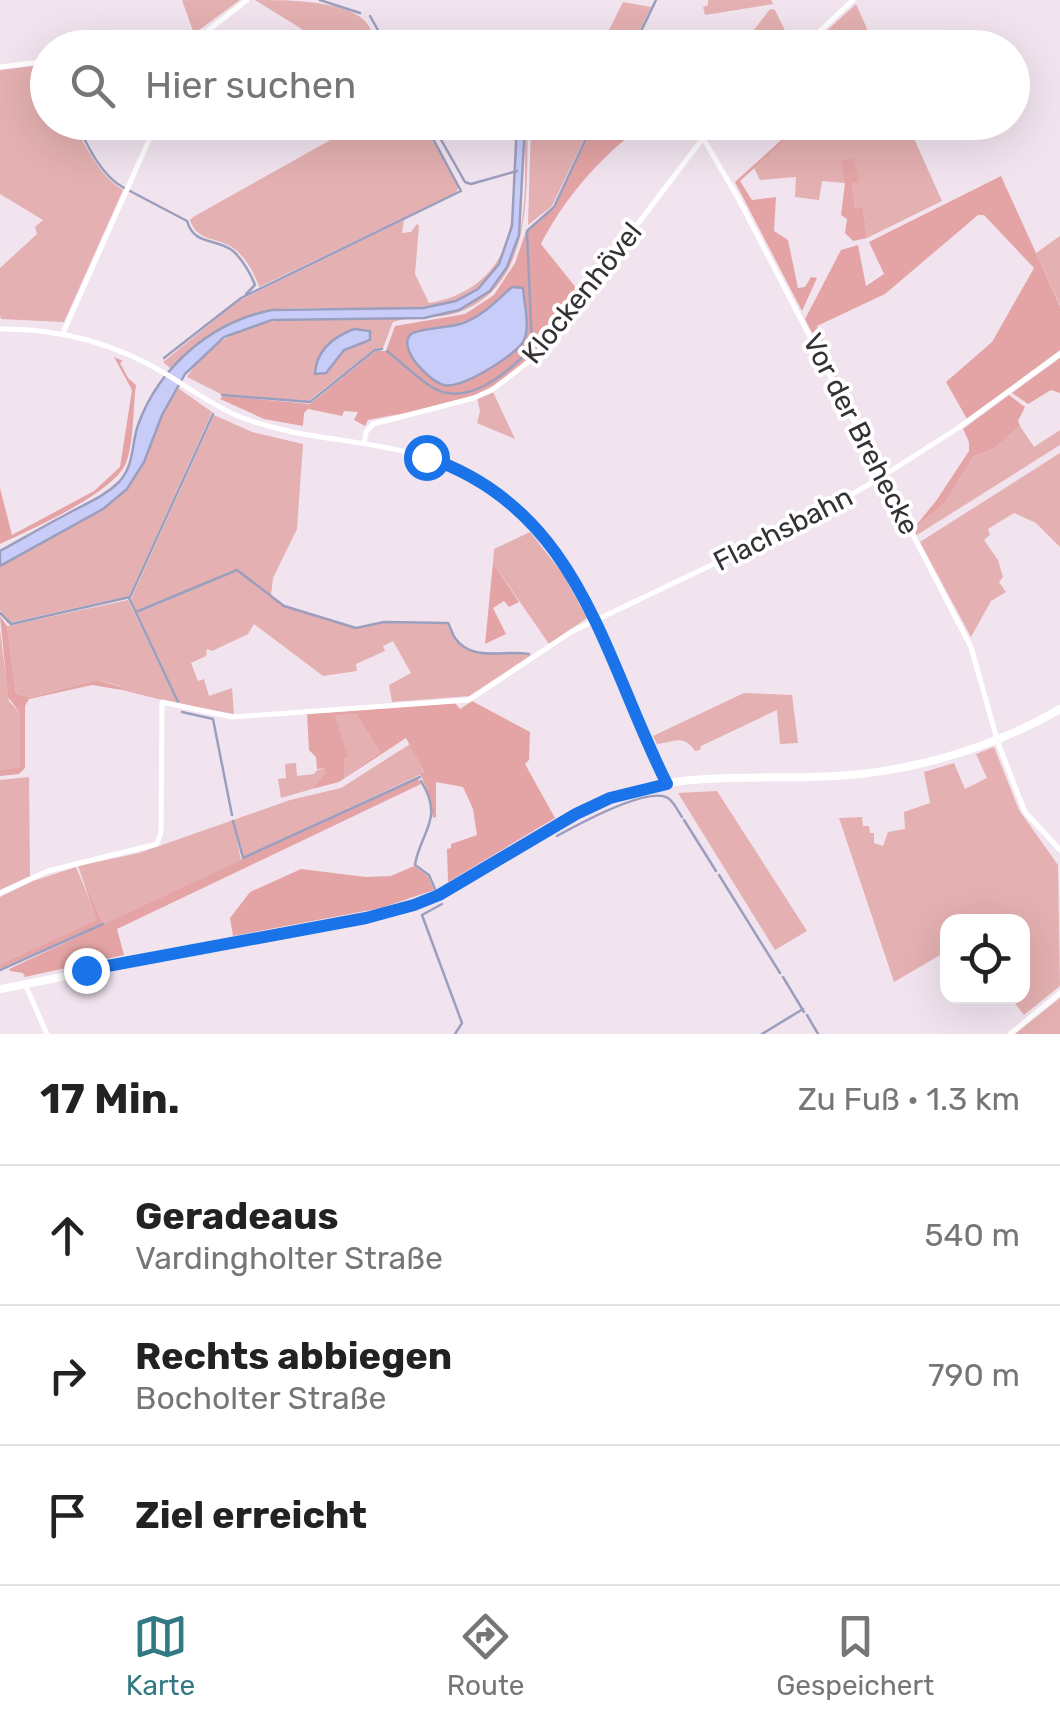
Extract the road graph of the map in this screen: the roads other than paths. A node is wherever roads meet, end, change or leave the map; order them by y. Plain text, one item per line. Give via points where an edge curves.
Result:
1 (247, 0) edge
2 (853, 0) edge
3 (209, 30) edge
4 (821, 30) edge
5 (30, 64) edge
6 (0, 68) edge
7 (149, 140) edge
8 (702, 140) edge
9 (705, 140) edge
10 (0, 329) edge
11 (63, 333) junction
12 (1060, 354) edge
13 (364, 443) junction
14 (883, 476) junction
15 (595, 619) junction
16 (1060, 709) edge
17 (997, 738) junction
18 (667, 784) junction
19 (1060, 850) edge
20 (0, 893) edge
21 (24, 984) junction
22 (0, 988) edge
23 (1060, 993) edge
24 (47, 1034) edge
25 (1010, 1034) edge

1 - 3 street
2 - 4 street
5 - 6 street
7 - 11 street
8 - 13 street, Klockenhövel via 540,353 474,398 373,424
9 - 14 street, Vor der Brehecke
10 - 11 street
11 - 13 street via 110,346 270,428
12 - 14 street, Flachsbahn
13 - 15 street via 439,462 494,490 550,542
14 - 15 street, Flachsbahn via 810,518
14 - 17 street, Vor der Brehecke via 974,653
15 - 18 street
15 - 20 street, Flachsbahn via 470,700 232,717 162,702 157,844 48,871
16 - 17 main road
17 - 18 main road via 880,772
17 - 19 street, Vor der Brehecke via 1024,812
18 - 21 main road via 585,810 414,905
21 - 22 main road
21 - 24 street
23 - 25 street

